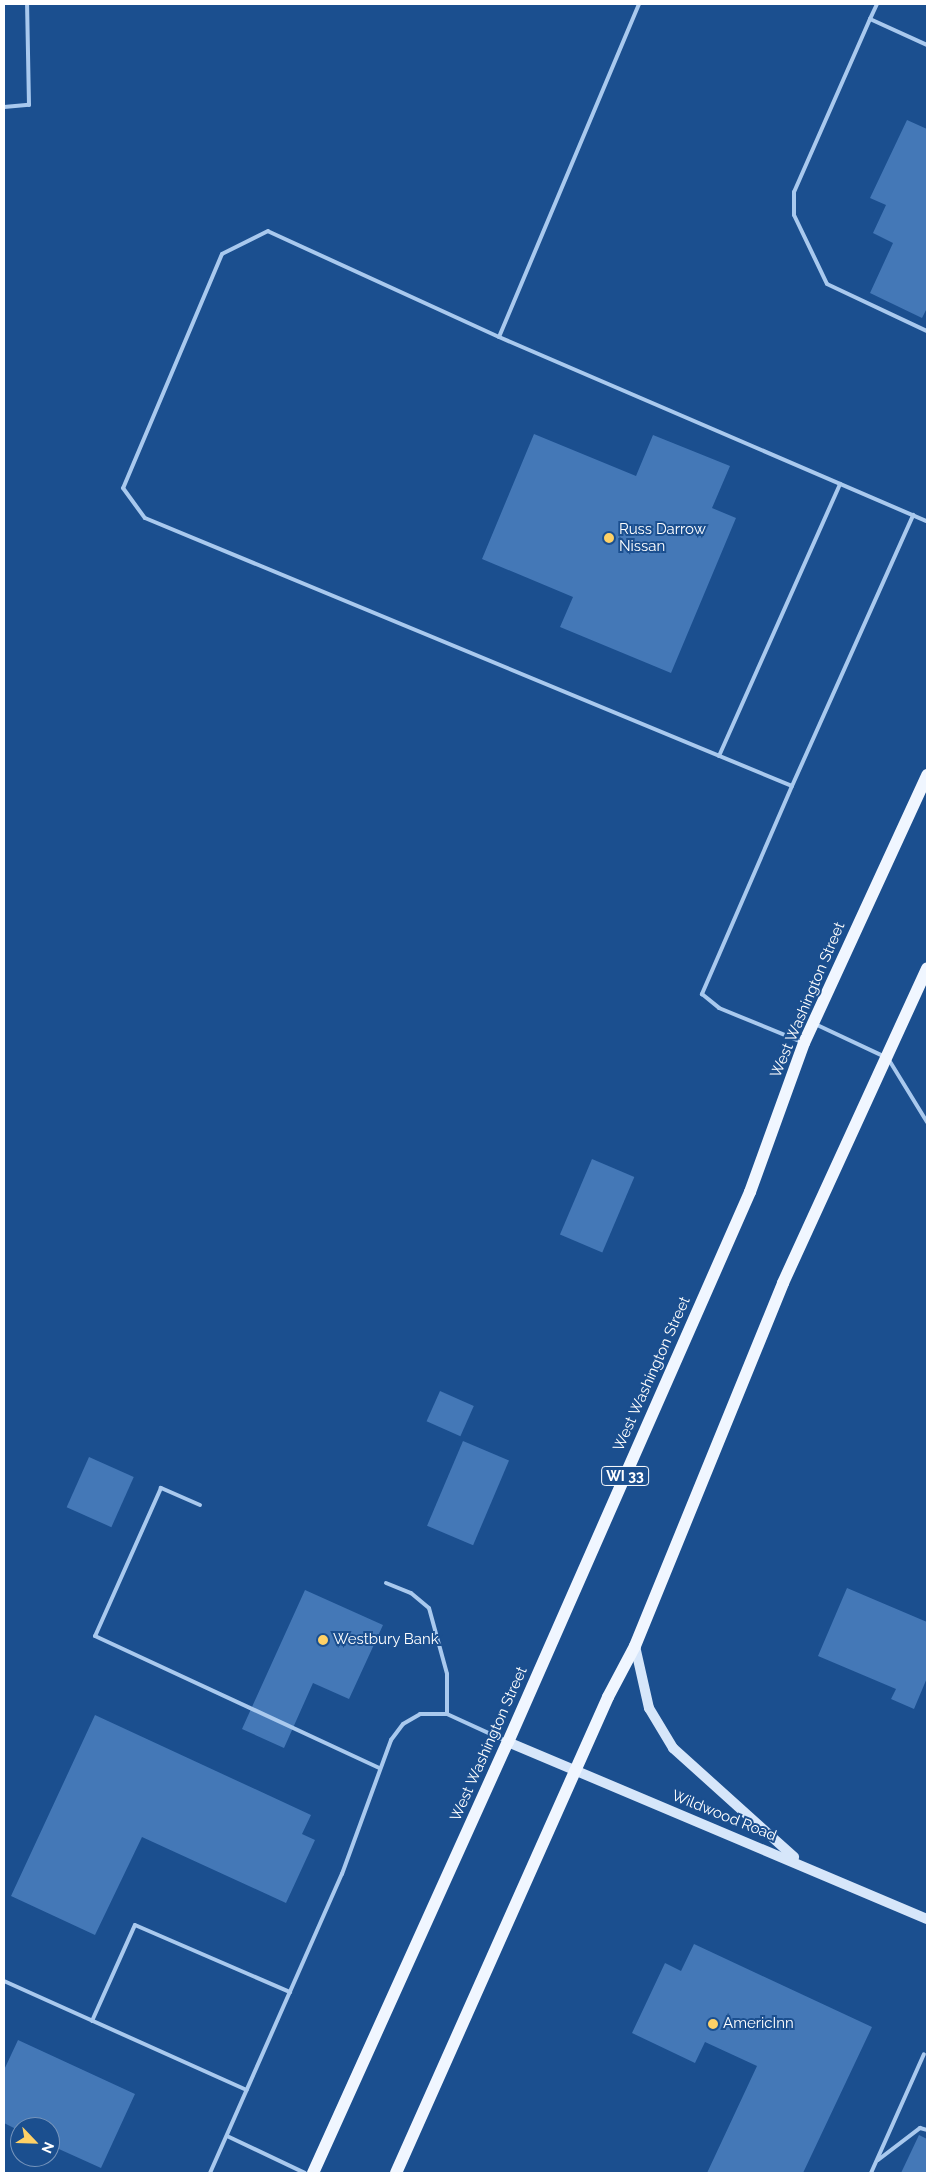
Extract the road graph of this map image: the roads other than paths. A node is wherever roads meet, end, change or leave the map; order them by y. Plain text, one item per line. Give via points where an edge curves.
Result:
1 (27, 4) edge
2 (639, 4) edge
3 (877, 4) edge
4 (870, 19) junction
5 (927, 45) edge
6 (4, 107) edge
7 (927, 331) edge
8 (499, 337) junction
9 (840, 484) junction
10 (913, 515) junction
11 (927, 521) edge
12 (719, 756) junction
13 (927, 775) edge
14 (792, 786) junction
15 (927, 968) edge
16 (814, 1024) junction
17 (804, 1043) junction
18 (887, 1057) junction
19 (927, 1122) edge
20 (200, 1505) dead end
21 (386, 1582) dead end
22 (635, 1646) junction
23 (447, 1714) junction
24 (508, 1742) junction
25 (380, 1768) junction
26 (577, 1772) junction
27 (800, 1863) junction
28 (927, 1919) edge
29 (4, 1981) edge
30 (290, 1992) junction
31 (92, 2021) junction
32 (924, 2054) dead end
33 (247, 2090) junction
34 (927, 2130) edge
35 (228, 2136) junction
36 (876, 2161) junction
37 (210, 2173) edge
38 (305, 2173) edge
39 (313, 2173) edge
40 (396, 2173) edge
41 (871, 2173) edge

1 - 6 lane via 29,105
2 - 8 lane
3 - 4 lane
4 - 5 lane
4 - 7 lane via 794,192 794,215 827,284
8 - 9 lane
8 - 12 lane via 268,232 222,254 123,488 145,518
9 - 10 lane
9 - 12 lane
10 - 11 lane
10 - 14 lane
12 - 14 lane
13 - 16 main road, West Washington Street / WI 33
14 - 17 lane via 702,994 719,1008
15 - 18 main road
16 - 17 main road, West Washington Street / WI 33
16 - 18 lane
17 - 24 main road, West Washington Street / WI 33 via 750,1192
18 - 19 lane
18 - 22 main road via 783,1283
20 - 25 lane via 161,1488 95,1636
21 - 23 lane via 411,1593 429,1608 447,1674
22 - 26 main road
22 - 27 street via 649,1708 673,1748
23 - 24 lane
23 - 25 lane via 420,1714 403,1724
24 - 26 street, Wildwood Road
24 - 39 main road, West Washington Street / WI 33
25 - 30 lane via 342,1874
26 - 27 street, Wildwood Road
26 - 40 main road
27 - 28 street, Wildwood Road
29 - 31 lane
30 - 31 lane via 135,1925
30 - 33 lane
31 - 33 lane
32 - 36 lane
33 - 35 lane
34 - 36 lane via 920,2128
35 - 37 lane
35 - 38 lane
36 - 41 lane

